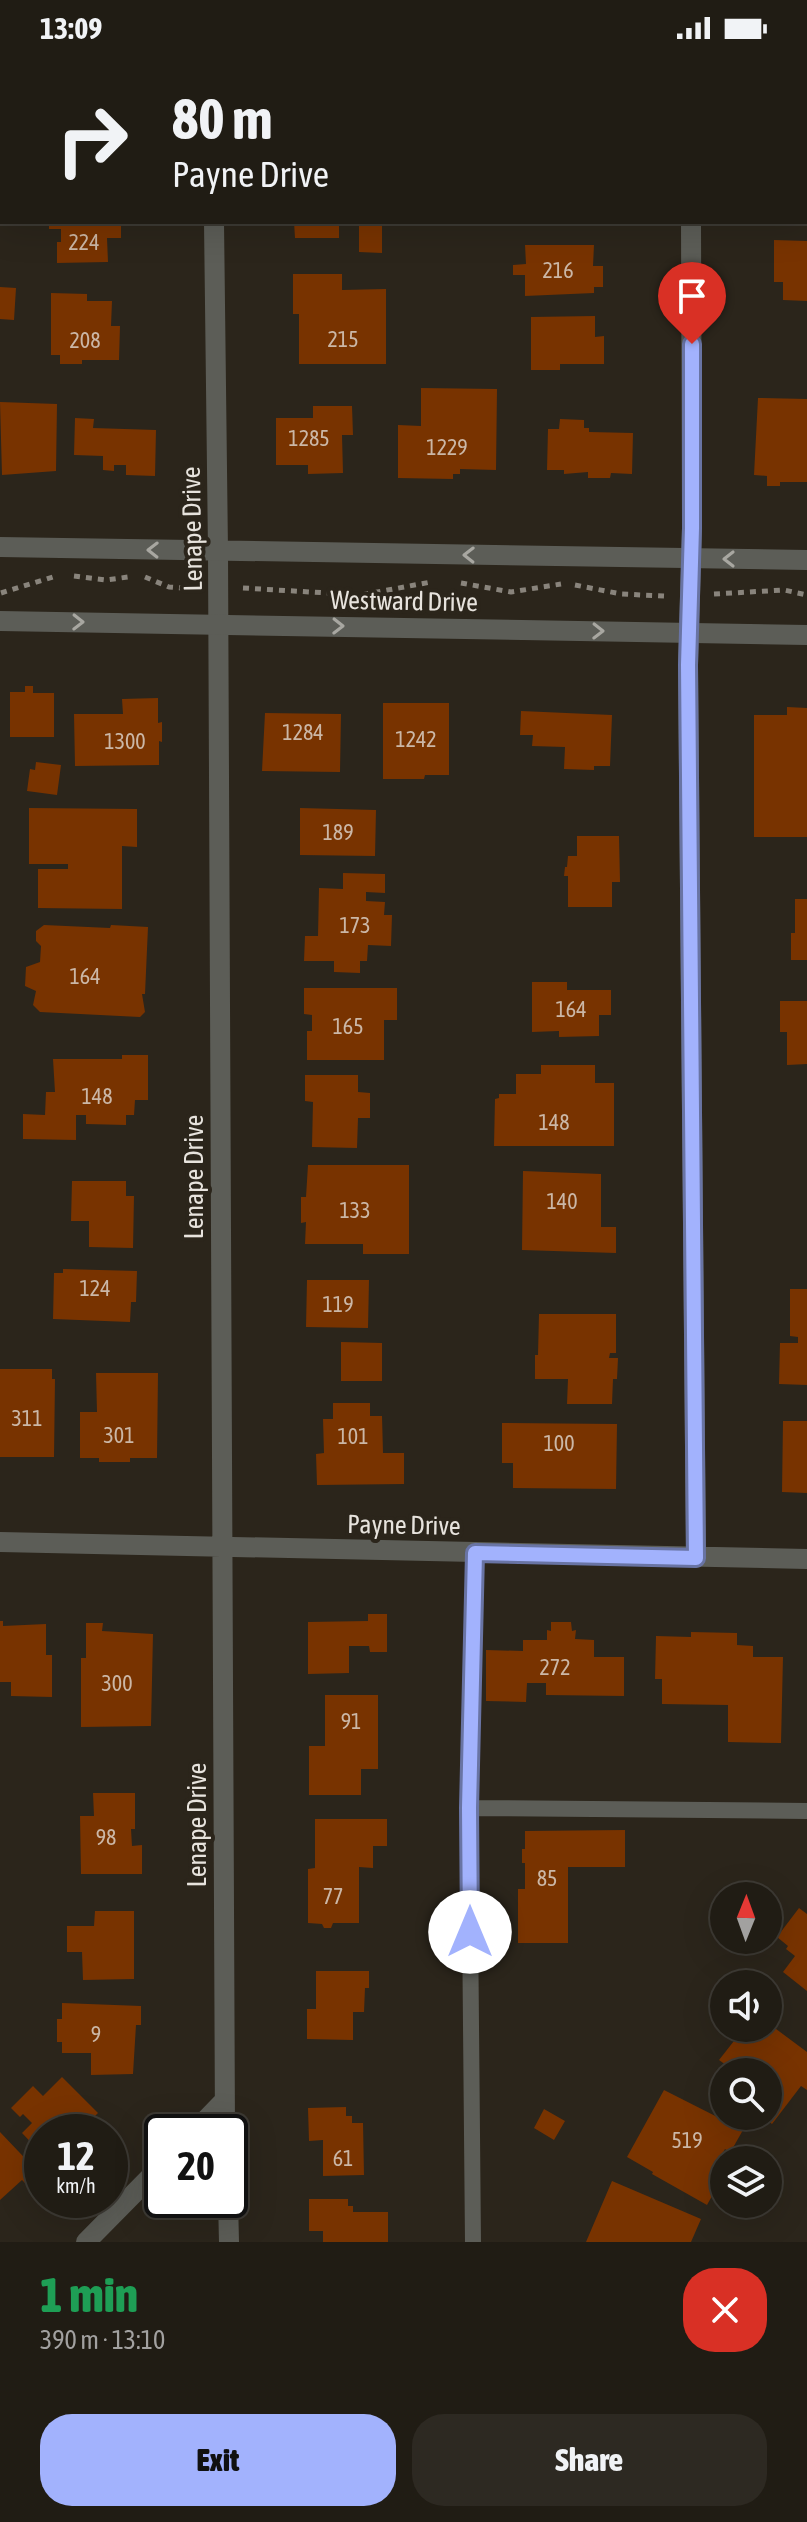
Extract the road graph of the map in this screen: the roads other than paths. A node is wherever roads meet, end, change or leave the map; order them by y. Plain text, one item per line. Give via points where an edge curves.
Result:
1 (214, 224) edge
2 (691, 224) edge
3 (0, 547) edge
4 (218, 551) junction
5 (691, 559) junction
6 (807, 560) edge
7 (0, 621) edge
8 (218, 624) junction
9 (688, 632) junction
10 (807, 635) edge
11 (0, 1542) edge
12 (222, 1547) junction
13 (475, 1553) junction
14 (696, 1558) junction
15 (807, 1559) edge
16 (469, 1808) junction
17 (807, 1811) edge
18 (224, 2101) junction
19 (211, 2114) edge
20 (224, 2114) edge
21 (144, 2183) edge
22 (228, 2218) edge
23 (86, 2242) edge
24 (229, 2242) edge
25 (473, 2242) edge

1 - 4 street, Lenape Drive
2 - 5 street
4 -> 3 street, Westward Drive
5 -> 4 street, Westward Drive
4 - 8 street, Lenape Drive
6 -> 5 street, Westward Drive
5 - 9 street
7 -> 8 street, Westward Drive
8 -> 9 street, Westward Drive
8 - 12 street, Lenape Drive
9 - 10 street, Westward Drive
9 - 14 street
11 - 12 street, Payne Drive
12 - 13 street, Payne Drive
12 - 18 street, Lenape Drive
13 - 14 street, Payne Drive
13 - 16 lane
14 - 15 street, Payne Drive
16 - 17 lane
16 - 25 lane
18 - 19 street
18 - 20 street, Lenape Drive
21 - 23 street
22 - 24 street

